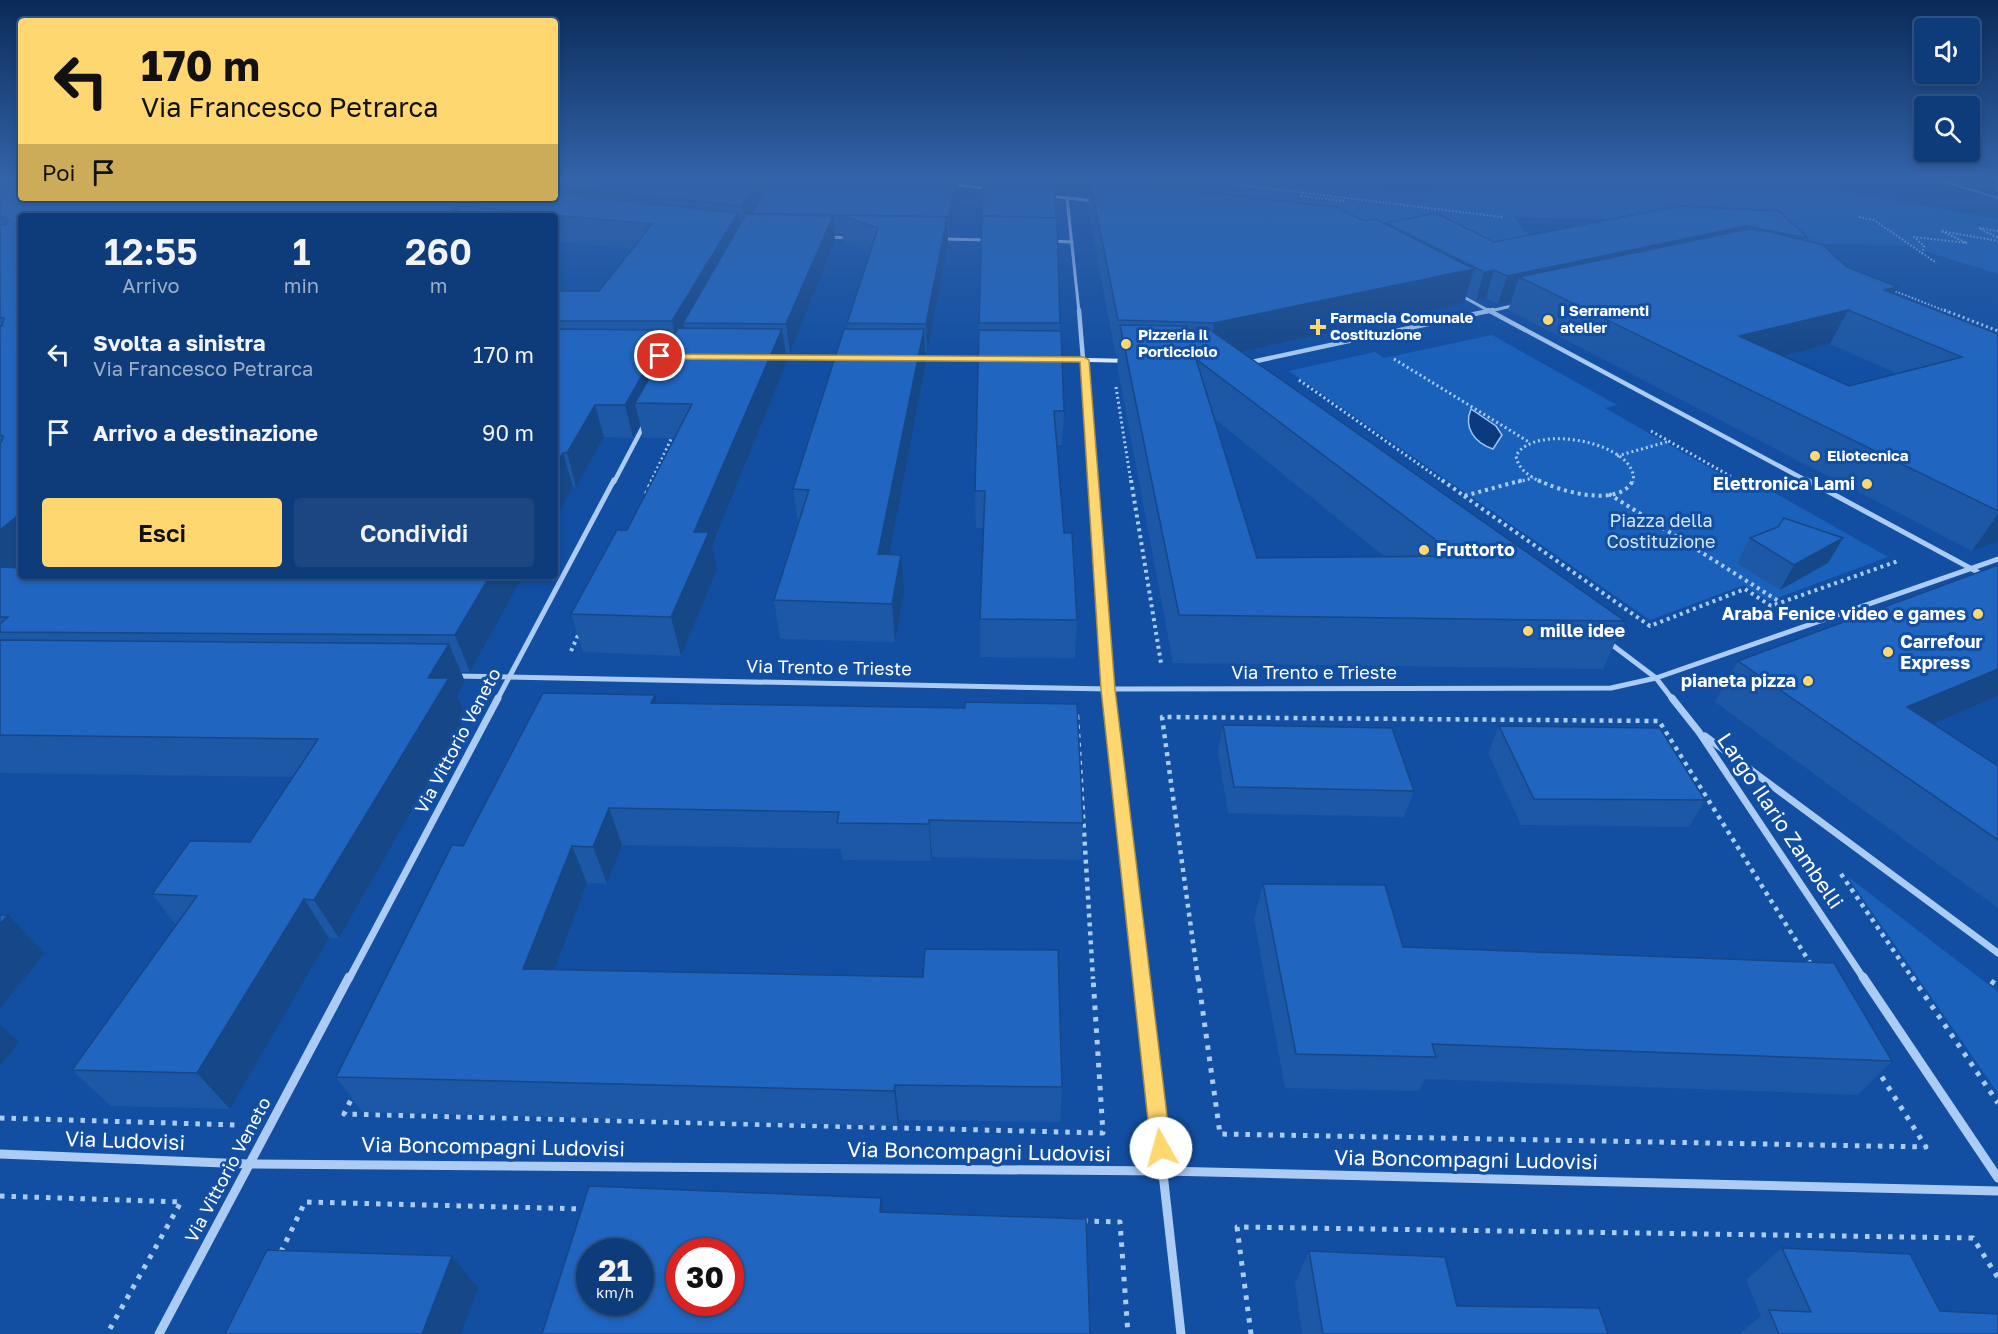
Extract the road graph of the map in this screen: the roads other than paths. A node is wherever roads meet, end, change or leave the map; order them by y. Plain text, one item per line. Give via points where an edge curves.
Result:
1 (946, 239) edge
2 (990, 240) edge
3 (1048, 241) edge
4 (1072, 242) joint
5 (1455, 293) edge
6 (1527, 303) edge
7 (1490, 311) junction
8 (765, 357) edge
9 (865, 357) edge
10 (900, 358) edge
11 (1006, 359) edge
12 (1030, 359) edge
13 (1084, 360) junction
14 (1147, 361) edge
15 (1250, 372) edge
16 (648, 417) edge
17 (1998, 559) edge
18 (1972, 569) junction
19 (1998, 583) edge
20 (1602, 638) edge
21 (448, 676) edge
22 (509, 677) junction
23 (1656, 678) junction
24 (1108, 689) junction
25 (1699, 732) junction
26 (1998, 953) edge
27 (0, 1154) edge
28 (248, 1164) junction
29 (1164, 1171) junction
30 (1998, 1178) edge
31 (1998, 1191) edge
32 (159, 1334) edge
33 (1181, 1334) edge

1 - 2 street
3 - 4 street
4 - 13 street
5 - 7 street
6 - 7 street
7 - 15 street via 1240,364
7 - 18 street
8 - 9 street
10 - 11 street
12 - 13 street
13 - 14 street
13 - 24 street
16 - 22 street, Via Vittorio Veneto
17 - 18 street
18 - 19 street
18 - 23 street
20 - 23 street
21 - 22 street, Via Trento e Trieste
22 - 24 street, Via Trento e Trieste
22 - 28 street, Via Vittorio Veneto
23 - 24 street, Via Trento e Trieste via 1611,687
23 - 25 street
24 - 29 street
25 - 26 street, Largo Ilario Zambelli
25 - 30 street, Largo Ilario Zambelli
27 - 28 street, Via Ludovisi
28 - 29 street, Via Boncompagni Ludovisi
28 - 32 street, Via Vittorio Veneto
29 - 31 street, Via Boncompagni Ludovisi
29 - 33 street

